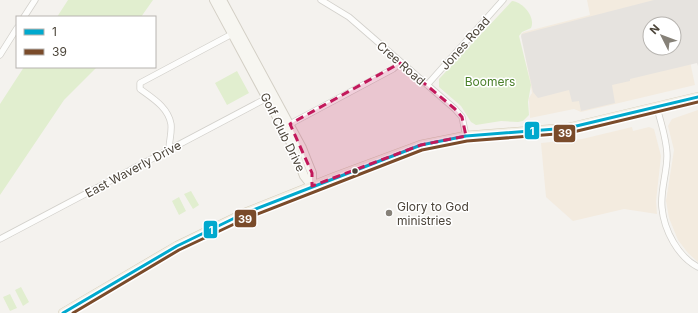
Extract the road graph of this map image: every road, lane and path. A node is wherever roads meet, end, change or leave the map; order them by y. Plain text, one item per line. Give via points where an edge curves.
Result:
1 (35, 0) edge
2 (214, 0) edge
3 (222, 0) edge
4 (321, 0) edge
5 (503, 0) edge
6 (25, 16) edge
7 (16, 30) edge
8 (232, 34) junction
9 (0, 55) edge
10 (400, 63) junction
11 (427, 85) junction
12 (698, 97) edge
13 (267, 98) junction
14 (657, 108) junction
15 (290, 124) junction
16 (466, 136) junction
17 (169, 150) junction
18 (312, 186) junction
19 (0, 240) edge
20 (698, 267) edge
21 (63, 313) edge

1 - 6 street
2 - 8 street, Golf Club Drive
3 - 15 street, Golf Club Drive
4 - 10 street, Cree Road via 349,17
5 - 11 street, Jones Road
7 - 9 street
8 - 13 street, Golf Club Drive
8 - 17 street via 140,83 140,89 159,103 168,118
10 - 11 street, Cree Road
10 - 15 street
11 - 16 street, Cree Road via 462,117
12 - 14 main road
13 - 17 street, East Waverly Drive
13 - 18 street, Golf Club Drive via 292,145 304,176
14 - 16 main road via 568,128
14 - 20 street via 667,154 662,208 669,234 684,256
15 - 18 street, Golf Club Drive via 312,173
16 - 18 main road via 421,145
17 - 19 street, East Waverly Drive
18 - 21 main road via 245,213 177,246

